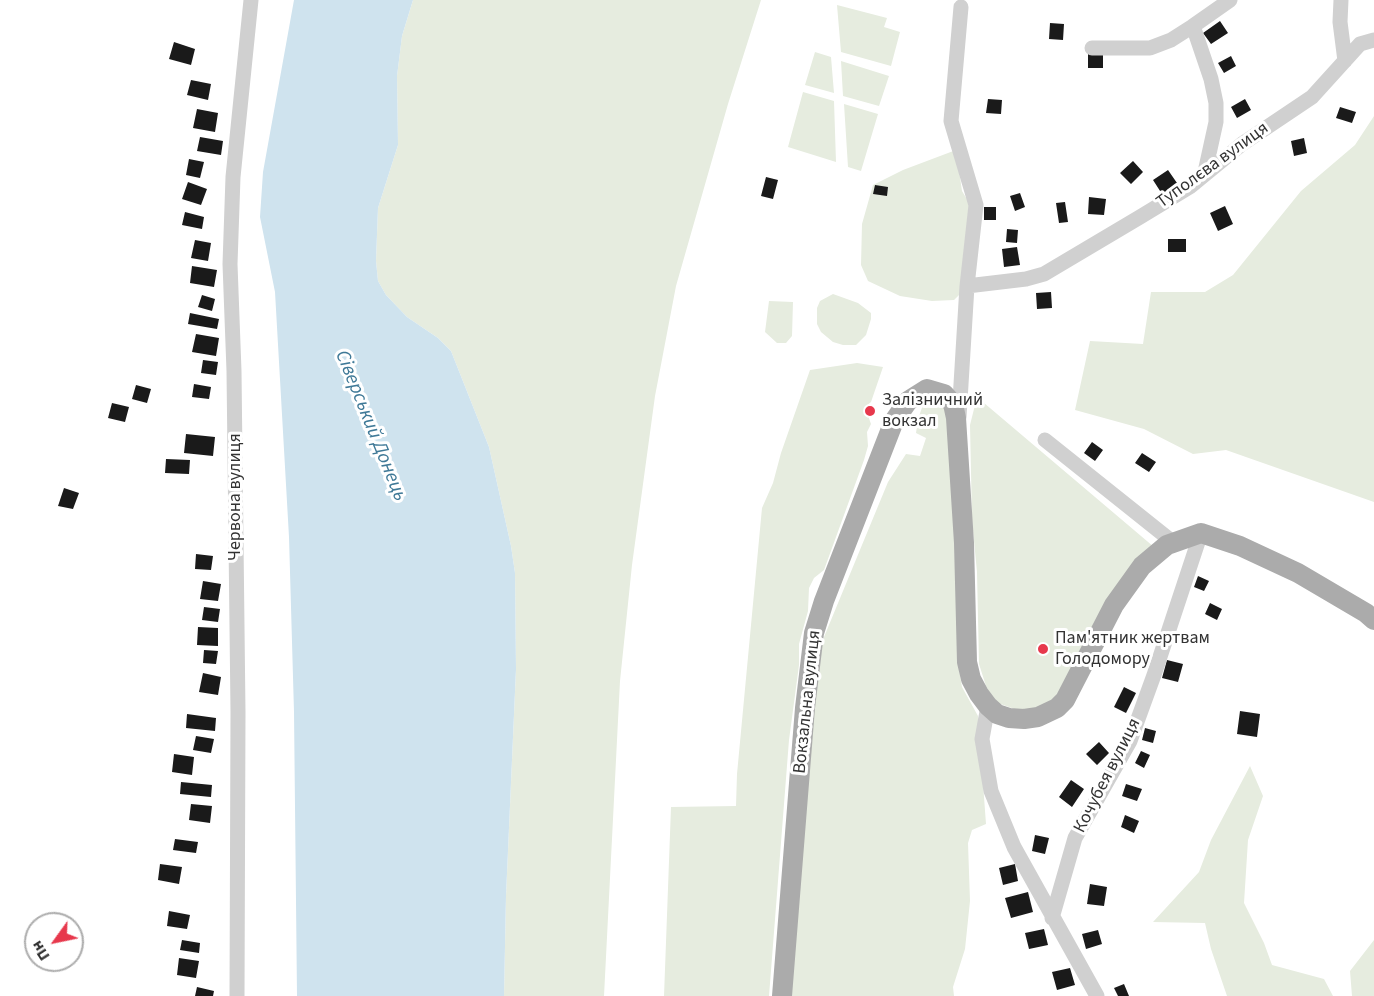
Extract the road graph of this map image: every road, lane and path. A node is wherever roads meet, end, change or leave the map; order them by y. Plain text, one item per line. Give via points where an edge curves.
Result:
1 (251, 0) edge
2 (1230, 0) edge
3 (1341, 0) edge
4 (961, 7) dead end
5 (1193, 26) junction
6 (1374, 40) edge
7 (1092, 48) dead end
8 (1345, 61) junction
9 (1205, 172) junction
10 (967, 286) junction
11 (958, 438) junction
12 (1045, 440) dead end
13 (1201, 533) junction
14 (1174, 543) junction
15 (1374, 620) edge
16 (988, 706) junction
17 (1052, 918) junction
18 (237, 996) edge
19 (782, 996) edge
20 (1097, 996) edge

1 - 18 street, Червона вулиця via 233,177 230,264 238,712
2 - 5 street
3 - 8 street
4 - 10 street via 951,120 976,205
5 - 7 street via 1150,48
5 - 9 street via 1216,103
6 - 8 street, Туполєва вулиця via 1360,44
8 - 9 street, Туполєва вулиця via 1312,97
9 - 10 street, Туполєва вулиця via 1191,186 1044,274
10 - 11 street
11 - 16 main road via 967,662 971,679
11 - 19 main road, Вокзальна вулиця via 953,404 944,394 927,389 908,401 894,421 824,601 814,633 806,708
12 - 14 street
13 - 14 main road
13 - 15 main road via 1298,573
13 - 17 street, Кочубея вулиця via 1130,741 1075,838
14 - 16 main road via 1142,566 1113,605 1065,700 1057,708 1023,719 1003,716
16 - 17 street via 982,739 991,791 1014,848
17 - 20 street

